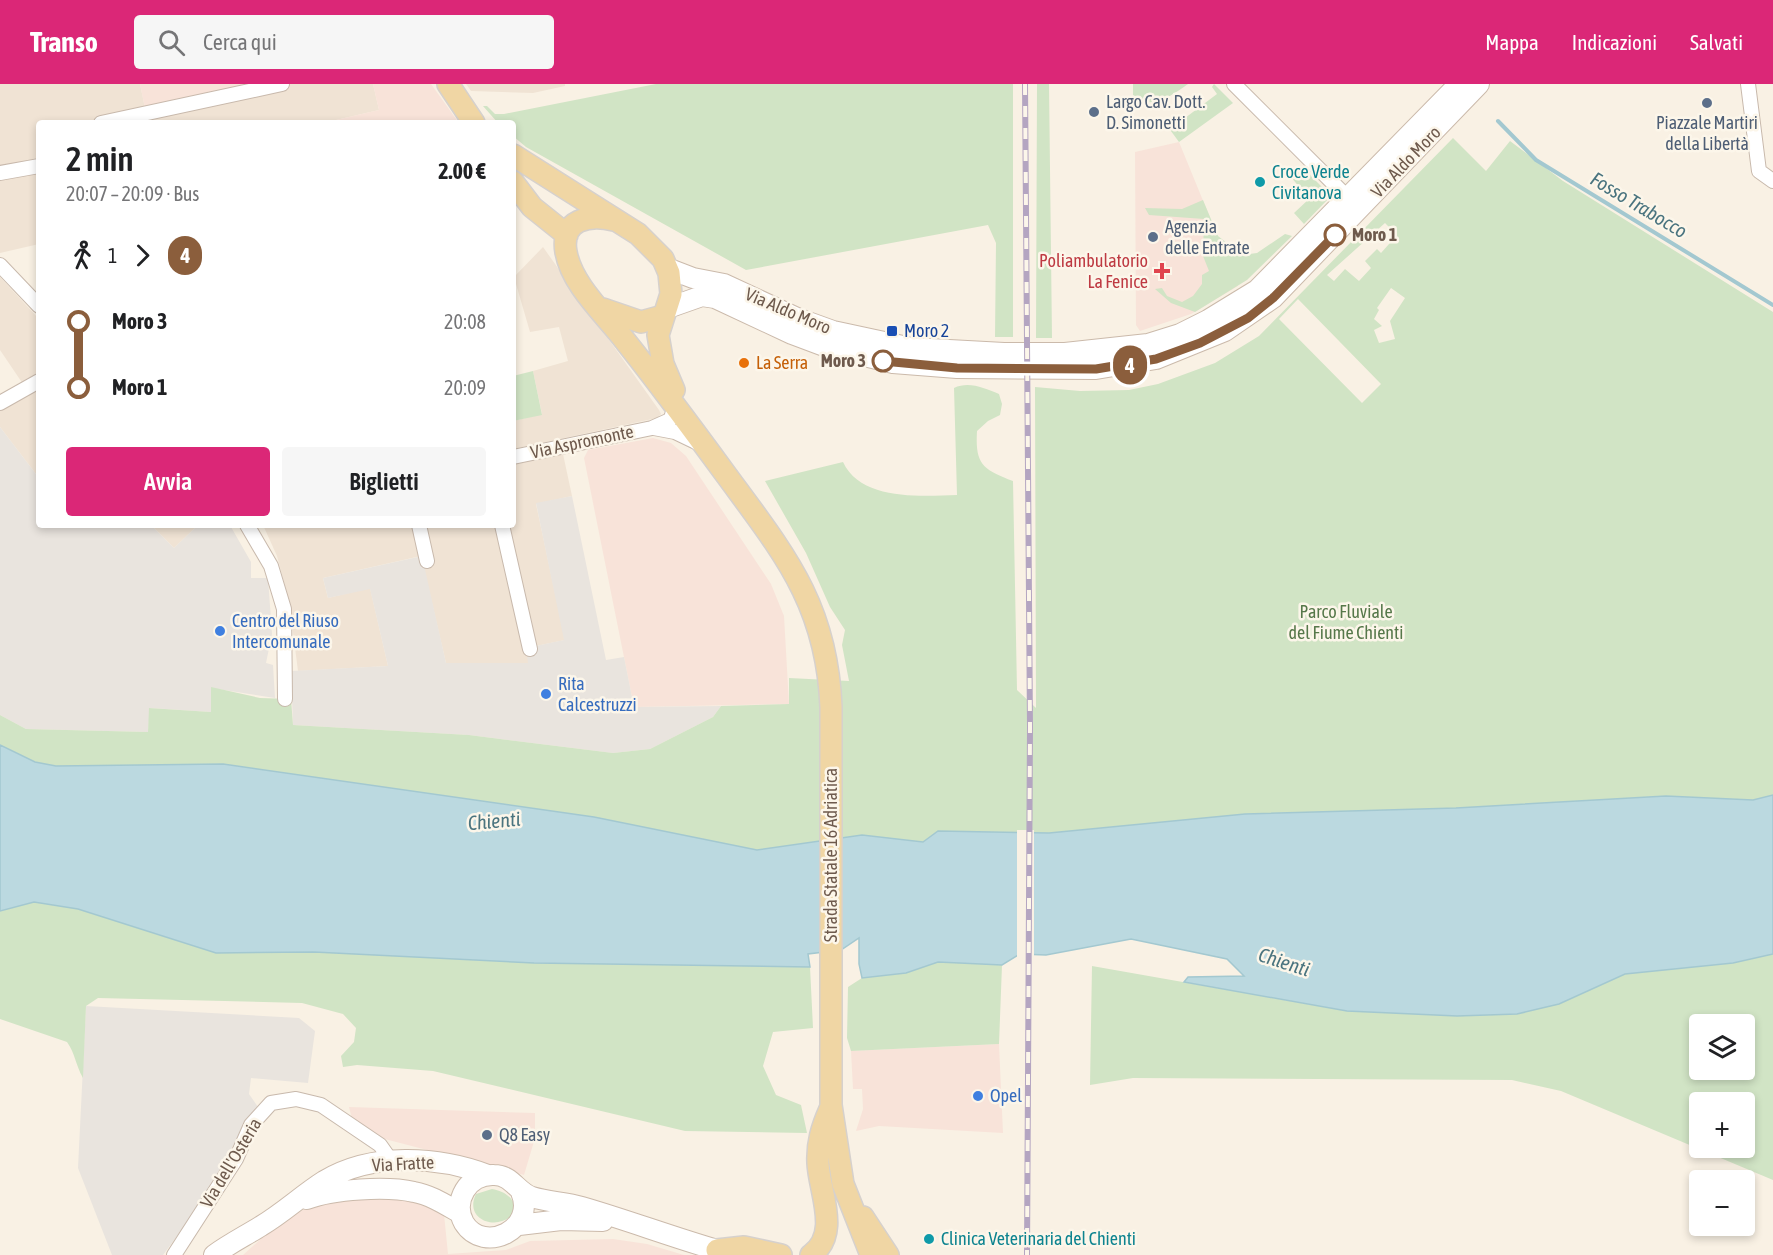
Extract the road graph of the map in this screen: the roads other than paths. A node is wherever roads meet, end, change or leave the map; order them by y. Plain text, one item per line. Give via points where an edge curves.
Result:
1 (282, 84) edge
2 (448, 84) edge
3 (1234, 84) edge
4 (1459, 84) edge
5 (1479, 84) edge
6 (1748, 84) edge
7 (473, 118) edge
8 (127, 120) edge
9 (1435, 120) junction
10 (1409, 148) junction
11 (516, 157) edge
12 (36, 167) edge
13 (0, 173) edge
14 (1773, 182) edge
15 (516, 186) edge
16 (1348, 198) junction
17 (614, 220) junction
18 (567, 234) junction
19 (1320, 239) junction
20 (0, 265) edge
21 (667, 268) junction
22 (36, 303) edge
23 (600, 307) junction
24 (665, 312) junction
25 (36, 383) edge
26 (0, 403) edge
27 (676, 406) junction
28 (652, 428) junction
29 (706, 448) junction
30 (516, 456) edge
31 (728, 477) junction
32 (249, 528) edge
33 (420, 528) edge
34 (502, 528) edge
35 (427, 561) dead end
36 (530, 649) dead end
37 (285, 699) dead end
38 (831, 1098) junction
39 (392, 1162) junction
40 (488, 1175) junction
41 (521, 1192) junction
42 (848, 1202) junction
43 (290, 1205) junction
44 (460, 1214) junction
45 (622, 1222) junction
46 (519, 1225) junction
47 (261, 1226) junction
48 (725, 1253) edge
49 (174, 1255) edge
50 (214, 1255) edge
51 (237, 1255) edge
52 (781, 1255) edge
53 (812, 1255) edge
54 (871, 1255) edge
55 (888, 1255) edge

1 - 8 street
2 - 7 main road
3 - 16 street
4 - 9 street, Via Aldo Moro
5 - 9 street, Via Aldo Moro
6 - 14 street via 1759,171
9 - 10 street, Via Aldo Moro
10 - 16 street, Via Aldo Moro
10 - 19 street, Via Aldo Moro
11 - 17 main road
12 - 13 street
15 - 18 main road via 532,207
16 - 19 street, Via Aldo Moro
17 - 18 main road via 586,217
17 - 21 main road via 652,245
18 - 23 main road via 570,265
19 - 21 street, Via Aldo Moro via 1257,290 1180,334 1148,344 1065,353 946,351 873,341 797,318 724,284
19 - 24 street, Via Aldo Moro via 1273,298 1226,331 1156,359 1096,369 957,368 893,363 792,334 715,298 702,296
20 - 22 street
21 - 24 main road via 671,282
23 - 24 main road via 641,322
23 - 27 main road, Strada Statale 16 Adriatica
24 - 31 main road, Strada Statale 16 Adriatica via 658,330 670,383
25 - 26 street
27 - 28 street, Via Aspromonte via 670,420
27 - 29 main road, Strada Statale 16 Adriatica
28 - 29 street, Via Aspromonte via 675,432
28 - 30 street, Via Aspromonte
29 - 31 main road, Strada Statale 16 Adriatica
31 - 38 main road, Strada Statale 16 Adriatica via 783,553 807,594 826,654 831,707
32 - 37 street via 271,566 284,609
33 - 35 street
34 - 36 street
38 - 42 main road, Strada Statale 16 Adriatica
38 - 53 main road via 818,1143 826,1233
39 - 40 street, Via Fratte via 439,1161
39 - 43 street, Via Fratte via 340,1174
39 - 49 street, Via dell'Osteria via 380,1145 321,1105 296,1099 271,1103 250,1125 236,1159
40 - 41 street, Via Fratte via 508,1179
40 - 44 street via 477,1178 466,1188
41 - 45 street, Via Fratte via 579,1206
41 - 46 street via 524,1211
42 - 54 main road, Strada Statale 16 Adriatica
42 - 55 main road via 869,1223
43 - 44 street, Via Fratte via 338,1192 402,1190 433,1198
43 - 47 street, Via Fratte
44 - 46 street, Via Fratte via 469,1229 487,1239 508,1235
45 - 46 street, Via Fratte via 561,1220
45 - 48 street, Via Fratte
47 - 50 street, Via Fratte
47 - 51 street, Via Fratte
48 - 52 main road via 744,1247

